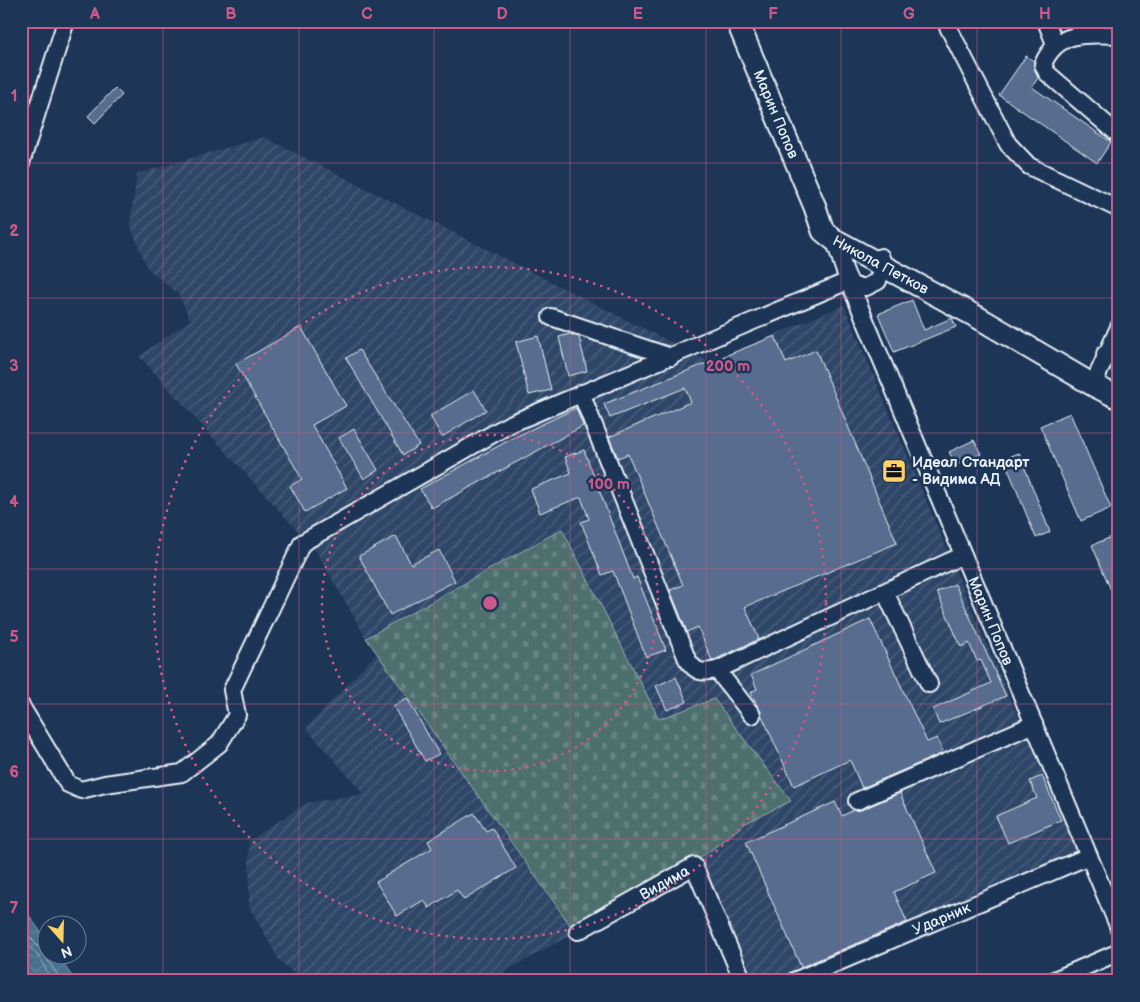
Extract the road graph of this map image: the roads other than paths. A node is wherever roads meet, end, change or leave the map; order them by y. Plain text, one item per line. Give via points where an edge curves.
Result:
1 (66, 21) edge
2 (737, 21) edge
3 (945, 21) edge
4 (1046, 21) edge
5 (1119, 35) edge
6 (1055, 44) junction
7 (1119, 135) edge
8 (21, 163) edge
9 (815, 206) junction
10 (1119, 210) edge
11 (861, 264) junction
12 (872, 285) junction
13 (862, 312) junction
14 (551, 317) dead end
15 (1119, 327) edge
16 (671, 357) junction
17 (1112, 357) edge
18 (1093, 385) junction
19 (581, 393) junction
20 (1119, 398) edge
21 (963, 555) junction
22 (885, 592) junction
23 (717, 670) junction
24 (929, 684) dead end
25 (21, 706) edge
26 (752, 715) dead end
27 (1034, 724) junction
28 (857, 802) dead end
29 (1089, 856) junction
30 (1119, 928) edge
31 (578, 931) dead end
32 (1119, 952) edge
33 (743, 981) edge
34 (794, 981) edge
35 (1052, 981) edge

1 - 8 street
2 - 9 main road, Марин Попов
3 - 10 street via 1008,144 1030,166
4 - 6 street
5 - 6 street via 1071,36
6 - 7 street via 1043,64 1047,73
9 - 11 main road, Никола Петков
9 - 11 main road, Никола Петков via 823,231
11 - 12 street via 878,281
11 - 12 street via 860,288
11 - 13 street, Марин Попов
11 - 16 street
11 - 18 main road, Никола Петков via 930,282 980,318
12 - 13 street
13 - 21 street, Марин Попов
14 - 16 street
15 - 17 street
16 - 19 street
17 - 18 street
18 - 20 main road, Никола Петков
19 - 23 street via 686,659 700,673
19 - 25 street via 510,424 302,543 232,690 237,715 219,744 182,774 81,790 68,784
21 - 22 street
21 - 27 street, Марин Попов
22 - 23 street
22 - 24 street
23 - 26 street
27 - 28 street
27 - 29 street, Марин Попов
29 - 30 street, Марин Попов
29 - 34 street, Ударник
31 - 33 street, Видима via 694,866
32 - 35 street

